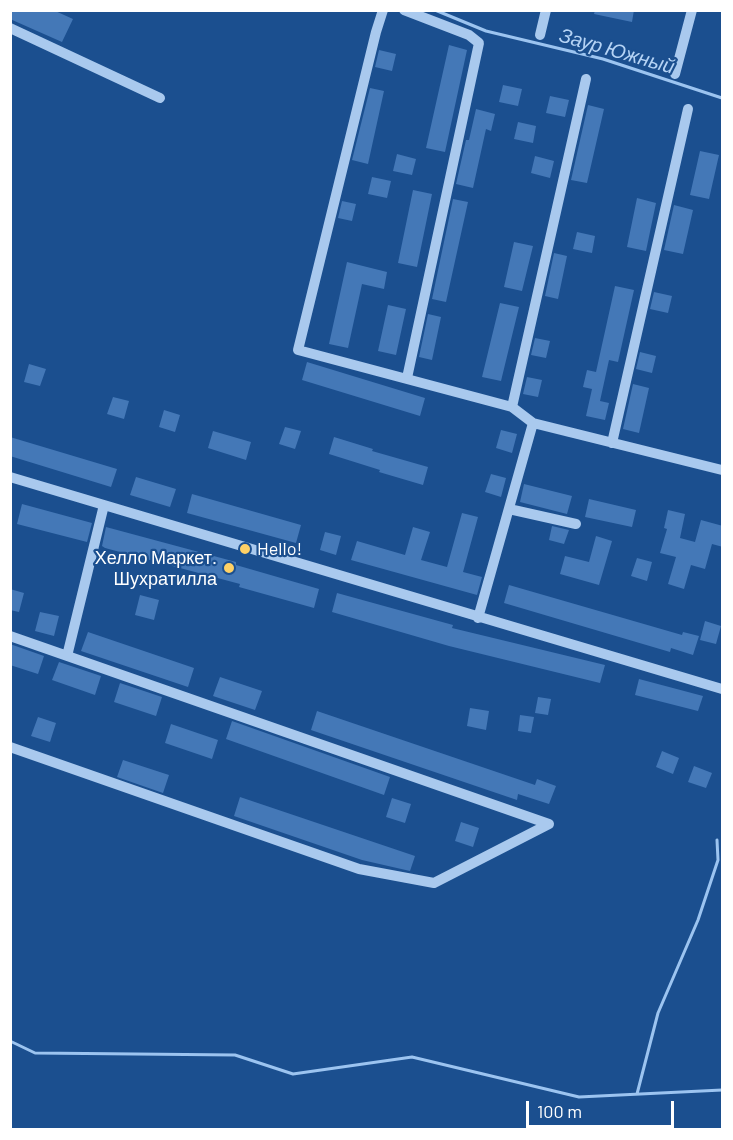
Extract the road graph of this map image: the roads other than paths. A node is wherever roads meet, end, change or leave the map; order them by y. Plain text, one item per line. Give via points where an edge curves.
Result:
1 (383, 10) edge
2 (404, 10) edge
3 (546, 10) edge
4 (692, 10) edge
5 (10, 27) edge
6 (540, 35) dead end
7 (675, 74) dead end
8 (586, 78) dead end
9 (160, 98) dead end
10 (688, 109) dead end
11 (407, 378) junction
12 (512, 407) junction
13 (533, 423) junction
14 (612, 443) junction
15 (723, 470) edge
16 (10, 477) edge
17 (104, 505) junction
18 (509, 508) junction
19 (576, 524) dead end
20 (478, 618) junction
21 (10, 636) edge
22 (67, 656) junction
23 (723, 689) edge
24 (10, 747) edge

1 - 11 street via 298,350
2 - 11 street via 469,35 479,43
3 - 6 street
4 - 7 street
5 - 9 street
8 - 12 street
10 - 14 street
11 - 12 street
12 - 13 street
13 - 14 street
13 - 18 street
14 - 15 street
16 - 17 street
17 - 20 street
17 - 22 street
18 - 19 street
18 - 20 street
20 - 23 street
21 - 22 street
22 - 24 street via 549,824 434,883 359,869

